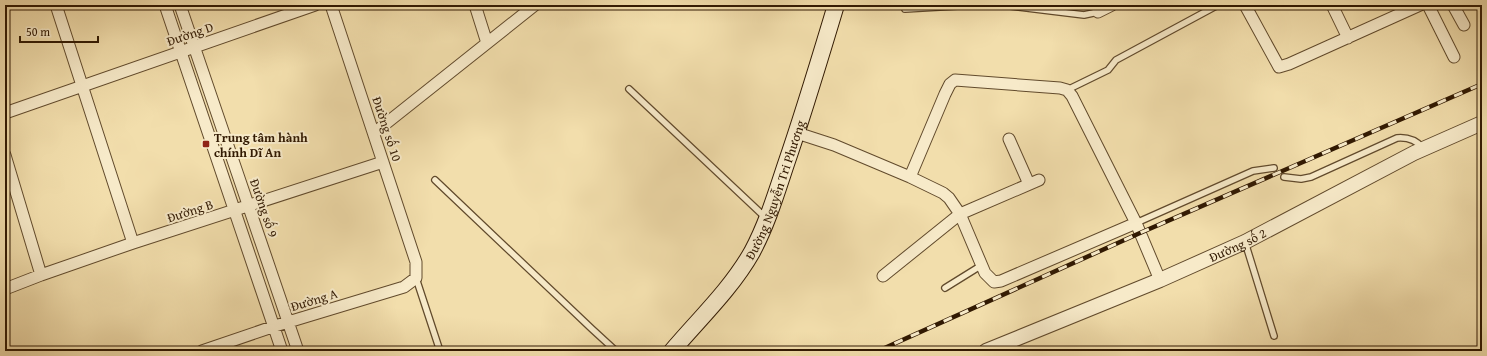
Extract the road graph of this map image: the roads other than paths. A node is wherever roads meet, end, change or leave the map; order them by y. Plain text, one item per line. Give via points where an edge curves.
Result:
1 (56, 5) edge
2 (165, 5) edge
3 (180, 5) edge
4 (315, 5) edge
5 (331, 5) edge
6 (475, 5) edge
7 (535, 5) edge
8 (836, 5) edge
9 (975, 5) edge
10 (1002, 5) edge
11 (1112, 5) edge
12 (1218, 5) edge
13 (1245, 5) edge
14 (1332, 5) edge
15 (1420, 5) edge
16 (1428, 5) edge
17 (1453, 5) edge
18 (905, 9) dead end
19 (1098, 12) joint
20 (1464, 25) dead end
21 (1348, 38) junction
22 (487, 43) junction
23 (194, 47) junction
24 (181, 52) junction
25 (1454, 57) dead end
26 (82, 86) junction
27 (629, 89) dead end
28 (1067, 90) junction
29 (5, 114) edge
30 (1482, 123) edge
31 (374, 133) junction
32 (797, 133) junction
33 (1009, 139) dead end
34 (1424, 148) junction
35 (5, 155) edge
36 (383, 162) junction
37 (1272, 170) dead end
38 (1286, 175) dead end
39 (910, 177) junction
40 (435, 180) dead end
41 (249, 207) junction
42 (236, 211) junction
43 (960, 214) junction
44 (768, 219) junction
45 (1136, 223) junction
46 (1245, 242) junction
47 (133, 243) junction
48 (982, 265) junction
49 (41, 275) junction
50 (883, 276) dead end
51 (416, 278) junction
52 (1160, 280) junction
53 (945, 288) dead end
54 (5, 289) edge
55 (288, 322) junction
56 (274, 326) junction
57 (1274, 336) dead end
58 (202, 351) edge
59 (282, 351) edge
60 (298, 351) edge
61 (440, 351) edge
62 (616, 351) edge
63 (672, 351) edge
64 (986, 351) edge

1 - 26 street
2 - 24 street
3 - 23 street, Đường số 9
4 - 23 street, Đường D
5 - 31 street, Đường số 10
6 - 22 street
7 - 22 street
8 - 32 main road, Đường Nguyễn Tri Phương
9 - 18 lane
10 - 19 lane via 1084,16
11 - 19 street
12 - 28 lane via 1116,60 1108,70
13 - 21 street via 1279,67
14 - 21 street
15 - 21 street
16 - 25 street
17 - 20 street
22 - 31 street
23 - 24 street, Đường D
23 - 41 street, Đường số 9
24 - 26 street, Đường D
24 - 42 street
26 - 29 street, Đường D
26 - 47 street
27 - 44 lane
28 - 39 street via 955,80 945,94
28 - 45 street
30 - 34 street, Đường số 2
31 - 36 street, Đường số 10
32 - 39 street via 834,144
32 - 44 main road, Đường Nguyễn Tri Phương
33 - 43 street via 1034,182
34 - 38 lane via 1409,138 1397,138 1311,177 1297,178
34 - 46 street, Đường số 2
35 - 49 street
36 - 41 street, Đường B
36 - 51 street, Đường số 10 via 416,262
37 - 45 lane via 1253,171
39 - 43 street via 949,198
40 - 62 lane
41 - 42 street, Đường B
41 - 55 street, Đường số 9
42 - 47 street, Đường B
42 - 56 street
43 - 48 street
43 - 50 street
44 - 63 main road, Đường Nguyễn Tri Phương via 751,253 733,280
45 - 48 street via 1001,281 994,282 990,279
45 - 52 street
46 - 52 street, Đường số 2
46 - 57 lane
47 - 49 street, Đường B
48 - 53 lane
49 - 54 street, Đường B
51 - 55 street, Đường A via 404,287
51 - 61 lane
52 - 64 street, Đường số 2
55 - 56 street, Đường A
55 - 60 street, Đường số 9
56 - 58 street, Đường A
56 - 59 street

